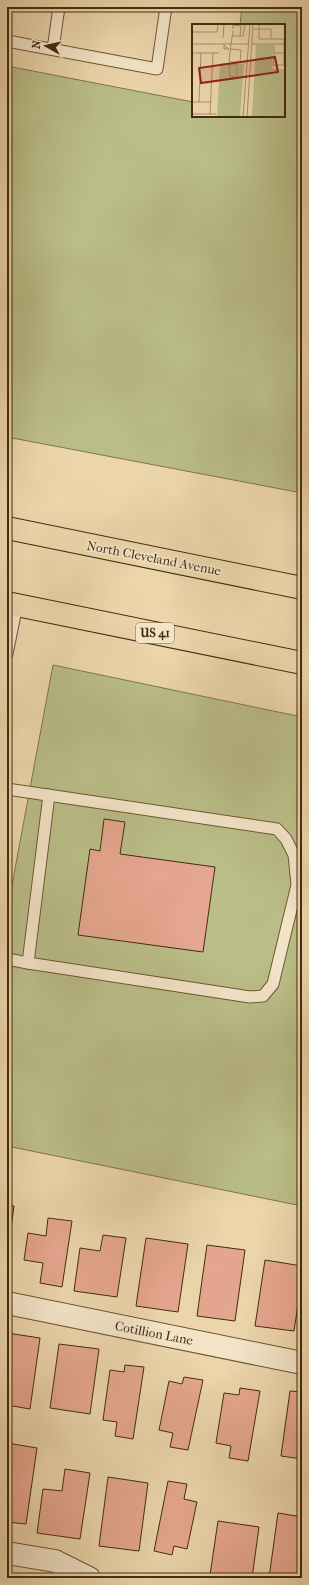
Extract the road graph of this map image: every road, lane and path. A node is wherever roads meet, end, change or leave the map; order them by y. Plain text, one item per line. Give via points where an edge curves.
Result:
1 (59, 7) edge
2 (166, 7) edge
3 (7, 41) edge
4 (53, 49) junction
5 (7, 528) edge
6 (302, 588) edge
7 (12, 604) edge
8 (7, 654) edge
9 (302, 663) edge
10 (7, 789) edge
11 (49, 795) junction
12 (7, 959) edge
13 (28, 964) junction
14 (7, 1303) edge
15 (302, 1363) edge
16 (7, 1553) edge
17 (89, 1578) edge

1 - 4 lane
2 - 4 lane via 157,69
3 - 4 lane
5 - 6 main road, North Cleveland Avenue
7 - 8 lane
7 - 9 main road, US 41
10 - 11 lane
11 - 13 lane
11 - 13 lane via 277,829 286,839 294,855 297,885 273,984 262,996 250,997
12 - 13 lane
14 - 15 street, Cotillion Lane
16 - 17 street via 55,1561

